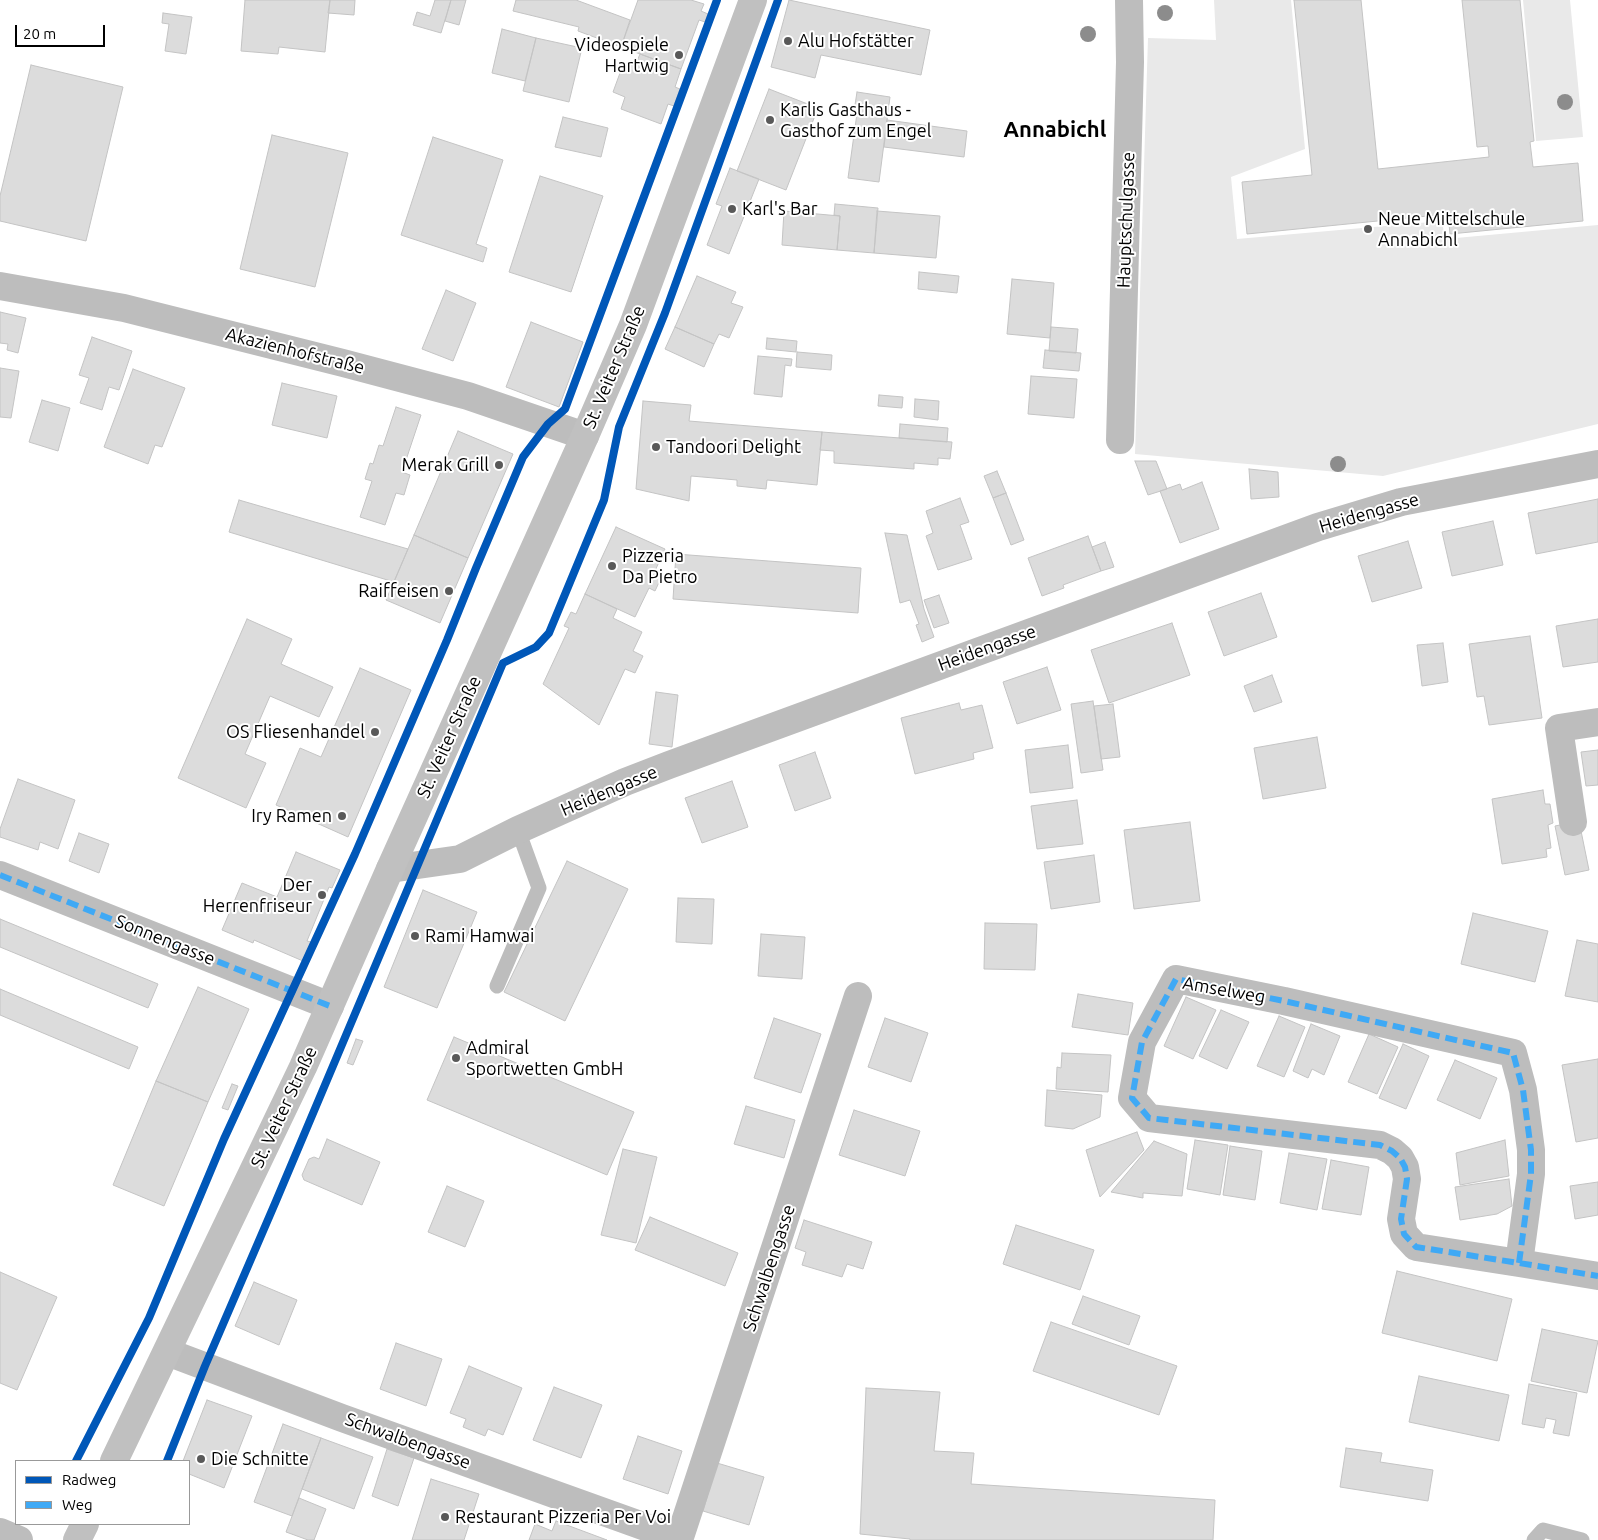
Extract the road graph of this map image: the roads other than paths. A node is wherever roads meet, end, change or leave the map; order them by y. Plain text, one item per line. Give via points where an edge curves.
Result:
1 (753, 0) edge
2 (1129, 0) edge
3 (0, 286) edge
4 (585, 436) junction
5 (1120, 440) dead end
6 (1598, 464) edge
7 (1598, 722) edge
8 (1573, 822) dead end
9 (518, 830) junction
10 (390, 869) junction
11 (0, 875) edge
12 (497, 986) dead end
13 (858, 996) dead end
14 (330, 1006) junction
15 (1520, 1263) junction
16 (1598, 1276) edge
17 (167, 1352) junction
18 (114, 1460) edge
19 (84, 1525) edge
20 (0, 1532) edge
21 (19, 1540) edge
22 (77, 1540) edge
23 (679, 1540) edge
24 (1534, 1540) edge
25 (1582, 1540) edge

1 - 4 main road, St. Veiter Straße via 633,324
2 - 5 street, Hauptschulgasse
3 - 4 street, Akazienhofstraße via 124,308 344,363 468,396
4 - 10 main road, St. Veiter Straße
6 - 9 street, Heidengasse via 1401,502 1318,527 669,765
7 - 8 street via 1559,728
9 - 10 street, Heidengasse via 460,858
9 - 12 lane via 539,888
10 - 14 main road, St. Veiter Straße
11 - 14 street, Sonnengasse
13 - 23 street, Schwalbengasse
14 - 17 main road, St. Veiter Straße
15 - 15 street, Amselweg via 1416,1247 1404,1234 1401,1219 1407,1179 1405,1167 1392,1151 1380,1146 1149,1118 1132,1098 1142,1042 1176,979 1513,1053 1523,1090 1531,1150
15 - 16 street, Amselweg
17 - 18 main road, St. Veiter Straße
17 - 23 street, Schwalbengasse
19 - 22 main road
20 - 21 street
24 - 25 lane via 1543,1530

